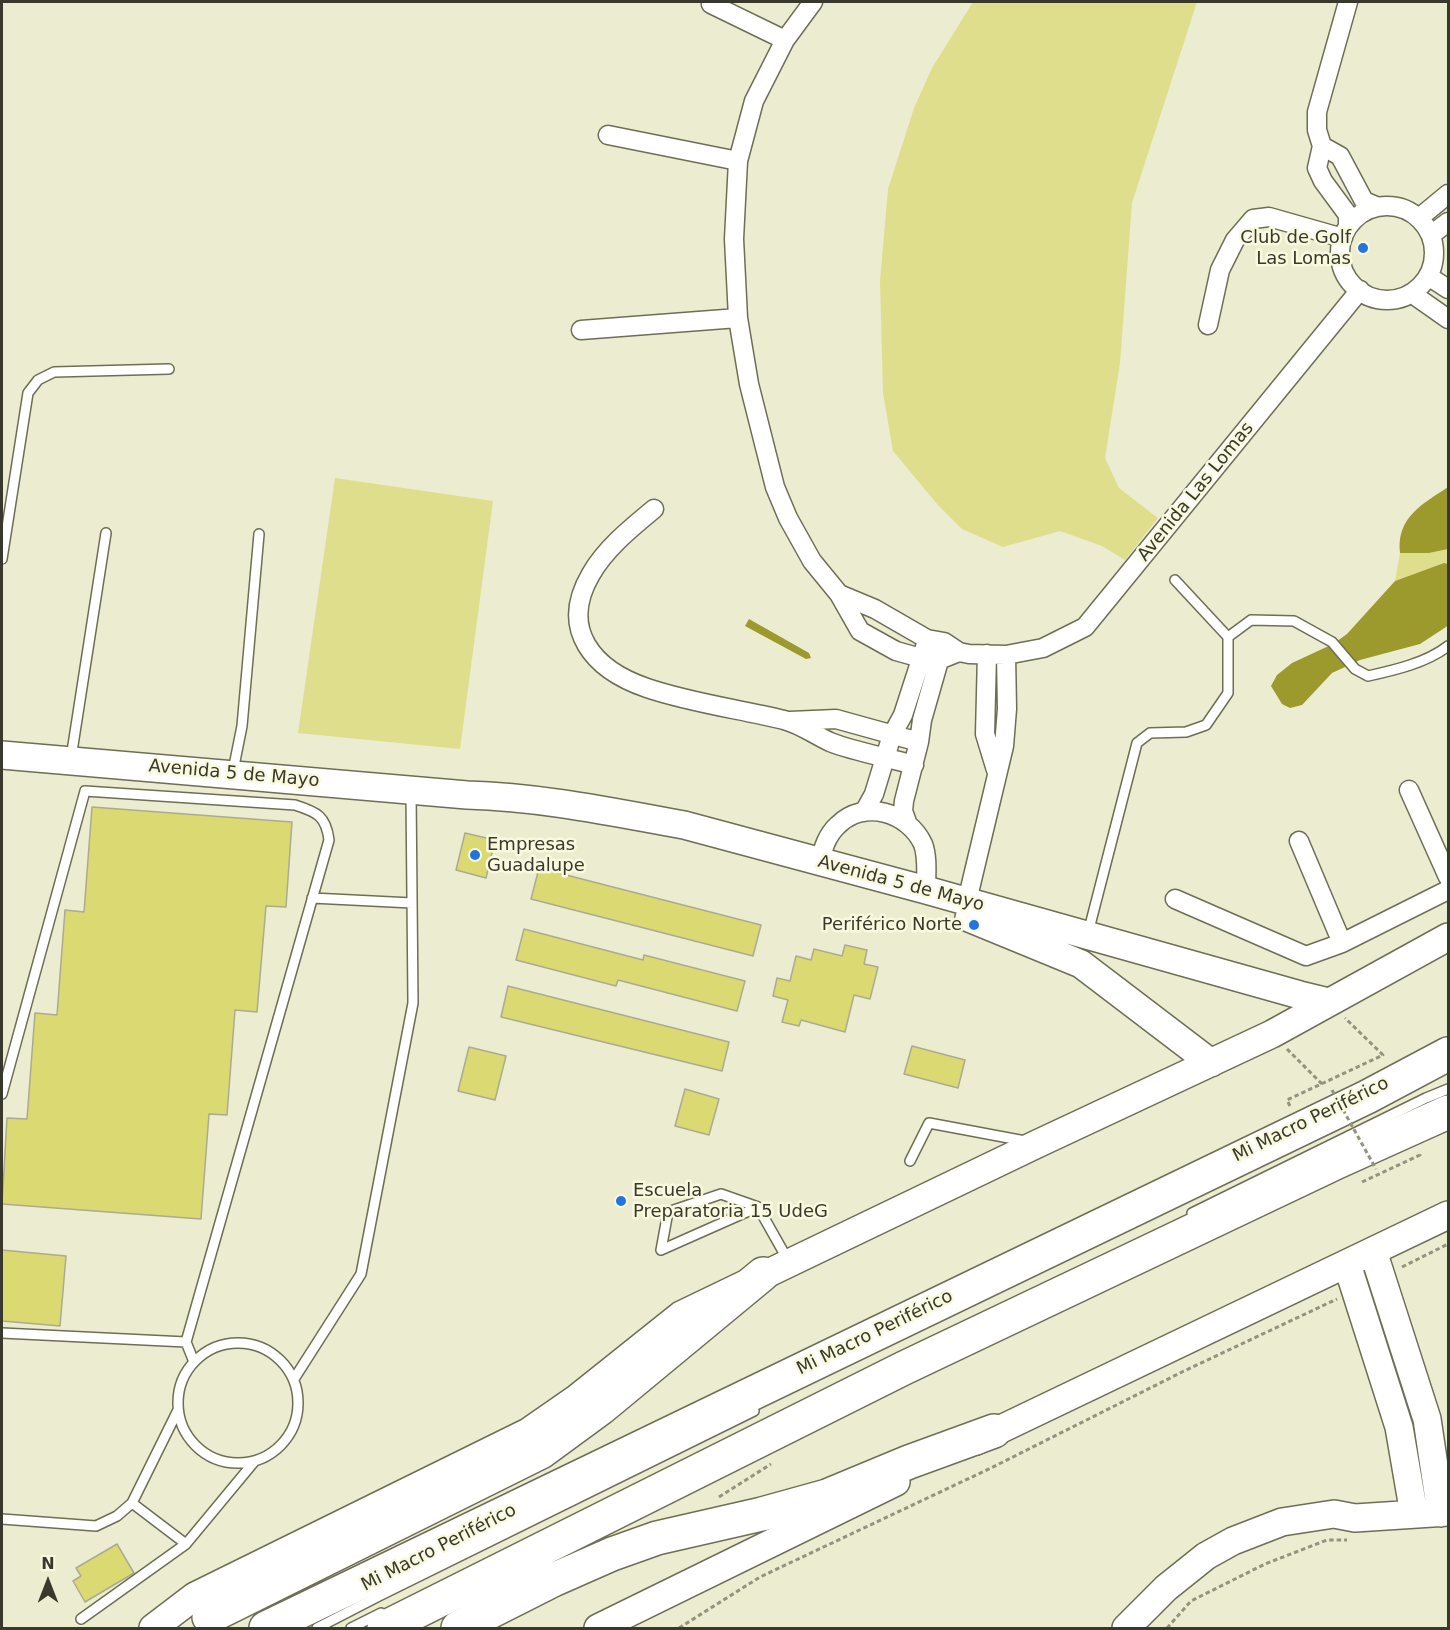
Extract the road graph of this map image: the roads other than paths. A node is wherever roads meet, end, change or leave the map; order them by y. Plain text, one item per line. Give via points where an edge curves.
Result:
1 (813, 2) edge
2 (1348, 2) edge
3 (711, 3) dead end
4 (785, 40) junction
5 (608, 135) dead end
6 (1322, 146) junction
7 (738, 161) junction
8 (1449, 194) edge
9 (1378, 207) junction
10 (1419, 218) junction
11 (1449, 222) edge
12 (1345, 232) junction
13 (1431, 235) junction
14 (1428, 276) junction
15 (1449, 289) edge
16 (1360, 290) junction
17 (1411, 293) junction
18 (738, 318) junction
19 (1449, 319) edge
20 (1208, 325) dead end
21 (582, 330) dead end
22 (169, 369) dead end
23 (654, 509) dead end
24 (106, 533) dead end
25 (259, 534) dead end
26 (2, 559) edge
27 (1175, 580) dead end
28 (839, 594) junction
29 (1228, 637) junction
30 (943, 644) junction
31 (1449, 646) edge
32 (987, 654) junction
33 (1006, 655) junction
34 (921, 658) junction
35 (939, 660) junction
36 (788, 721) junction
37 (892, 735) junction
38 (919, 742) junction
39 (2, 755) edge
40 (886, 757) junction
41 (70, 760) junction
42 (914, 765) junction
43 (996, 770) junction
44 (232, 773) junction
45 (411, 789) junction
46 (1409, 789) dead end
47 (467, 795) junction
48 (864, 812) junction
49 (907, 822) junction
50 (1299, 841) dead end
51 (820, 862) junction
52 (1449, 877) edge
53 (926, 890) junction
54 (1449, 890) edge
55 (312, 898) junction
56 (1175, 899) dead end
57 (967, 901) junction
58 (412, 903) junction
59 (1087, 935) junction
60 (1443, 942) edge
61 (1342, 943) junction
62 (1329, 1002) junction
63 (1449, 1054) edge
64 (1211, 1063) junction
65 (1449, 1089) edge
66 (2, 1094) edge
67 (1449, 1112) edge
68 (1036, 1144) junction
69 (910, 1161) dead end
70 (758, 1207) junction
71 (1449, 1215) edge
72 (1181, 1218) dead end
73 (1373, 1251) junction
74 (1347, 1264) junction
75 (776, 1268) junction
76 (2, 1333) edge
77 (186, 1341) junction
78 (194, 1362) junction
79 (294, 1379) junction
80 (765, 1405) dead end
81 (178, 1410) junction
82 (1427, 1419) junction
83 (1400, 1427) junction
84 (994, 1431) junction
85 (254, 1462) junction
86 (132, 1503) junction
87 (1444, 1504) edge
88 (1413, 1507) junction
89 (2, 1519) edge
90 (186, 1544) junction
91 (209, 1617) dead end
92 (389, 1618) edge
93 (81, 1619) dead end
94 (153, 1629) edge
95 (266, 1629) edge
96 (317, 1629) edge
97 (351, 1629) edge
98 (458, 1629) edge
99 (598, 1629) edge
100 (1126, 1629) edge

1 - 4 street, Avenida Las Lomas
2 - 6 street via 1317,112
3 - 4 street
4 - 7 street, Avenida Las Lomas via 754,101
5 - 7 street
6 - 9 street via 1340,156 1364,201
6 - 12 street via 1317,168 1348,215
7 - 18 street, Avenida Las Lomas via 734,239
8 - 10 street
9 - 10 street via 1400,208
9 - 12 street via 1366,210
10 - 13 street
11 - 13 street
12 - 16 street via 1341,261 1351,282
12 - 20 street via 1269,217 1253,219 1235,240 1220,270
13 - 14 street via 1433,263
14 - 15 street
14 - 17 street
16 - 17 street via 1384,299
16 - 33 street, Avenida Las Lomas via 1085,627 1043,648
17 - 19 street
18 - 21 street
18 - 28 street, Avenida Las Lomas via 749,384 775,487 812,561
22 - 26 lane via 54,372 38,380 28,393
23 - 36 street via 623,535 585,585 579,624 585,646 601,665 646,688
24 - 41 lane
25 - 44 lane via 242,726
27 - 29 lane
28 - 30 street
28 - 34 street, Avenida Las Lomas via 860,631 896,651
29 - 31 lane via 1251,620 1294,621 1332,642 1355,669 1368,676 1436,656
29 - 59 lane via 1228,693 1206,725 1186,732 1150,733 1137,743
30 - 32 street, Avenida Las Lomas via 969,654
30 - 34 street
30 - 35 street, Avenida Las Lomas
32 - 33 street, Avenida Las Lomas
32 - 43 street via 985,734
33 - 43 street via 1004,746
34 - 35 street, Avenida Las Lomas
34 - 37 street via 903,715
35 - 38 street
36 - 37 street via 836,719
36 - 40 street via 831,742
37 - 38 street
37 - 40 street
38 - 42 street
39 - 41 main road, Avenida 5 de Mayo
40 - 42 street
40 - 48 street
41 - 44 main road, Avenida 5 de Mayo
42 - 49 street via 904,801
43 - 57 street
44 - 45 main road, Avenida 5 de Mayo
45 - 47 main road, Avenida 5 de Mayo
45 - 58 lane
46 - 52 street
47 - 51 main road, Avenida 5 de Mayo via 555,802 684,825
47 - 64 main road, Avenida 5 de Mayo via 489,803 690,842 972,918 1081,964
48 - 49 street via 879,811
48 - 51 street via 838,825 827,839
49 - 53 street via 924,846
50 - 61 street
51 - 53 main road, Avenida 5 de Mayo
53 - 57 main road, Avenida 5 de Mayo
54 - 61 street
55 - 58 lane
55 - 66 lane via 329,840 322,817 310,809 85,791
55 - 77 lane
56 - 61 street via 1306,956
57 - 59 main road, Avenida 5 de Mayo
58 - 79 lane via 413,1003 361,1274
59 - 62 main road, Avenida 5 de Mayo
60 - 62 main road
62 - 64 main road
63 - 95 highway
64 - 68 main road
65 - 72 lane, Mi Macro Periférico
67 - 92 highway via 904,1368
68 - 69 lane via 929,1123
68 - 75 main road
70 - 70 lane via 721,1194 668,1212 661,1250
70 - 75 lane
71 - 73 main road
73 - 74 main road
73 - 82 main road
74 - 83 main road
74 - 84 main road
75 - 91 highway via 541,1452
75 - 94 main road via 681,1315 528,1432 195,1596
76 - 77 lane
77 - 78 lane
78 - 79 lane via 229,1343 249,1344 267,1350 283,1362
78 - 81 lane via 178,1393
79 - 85 lane via 299,1399 297,1420 273,1453
80 - 96 lane, Mi Macro Periférico
81 - 85 lane via 183,1430 213,1458 233,1463
81 - 86 lane
82 - 83 main road
82 - 87 main road
83 - 88 main road
84 - 98 highway via 827,1496 657,1538 612,1554
84 - 99 main road
85 - 90 lane
86 - 89 lane via 96,1526
86 - 90 lane
87 - 88 main road
88 - 100 main road via 1355,1518 1334,1514 1282,1522 1233,1542 1166,1588
90 - 93 lane
92 - 97 lane, Mi Macro Periférico

